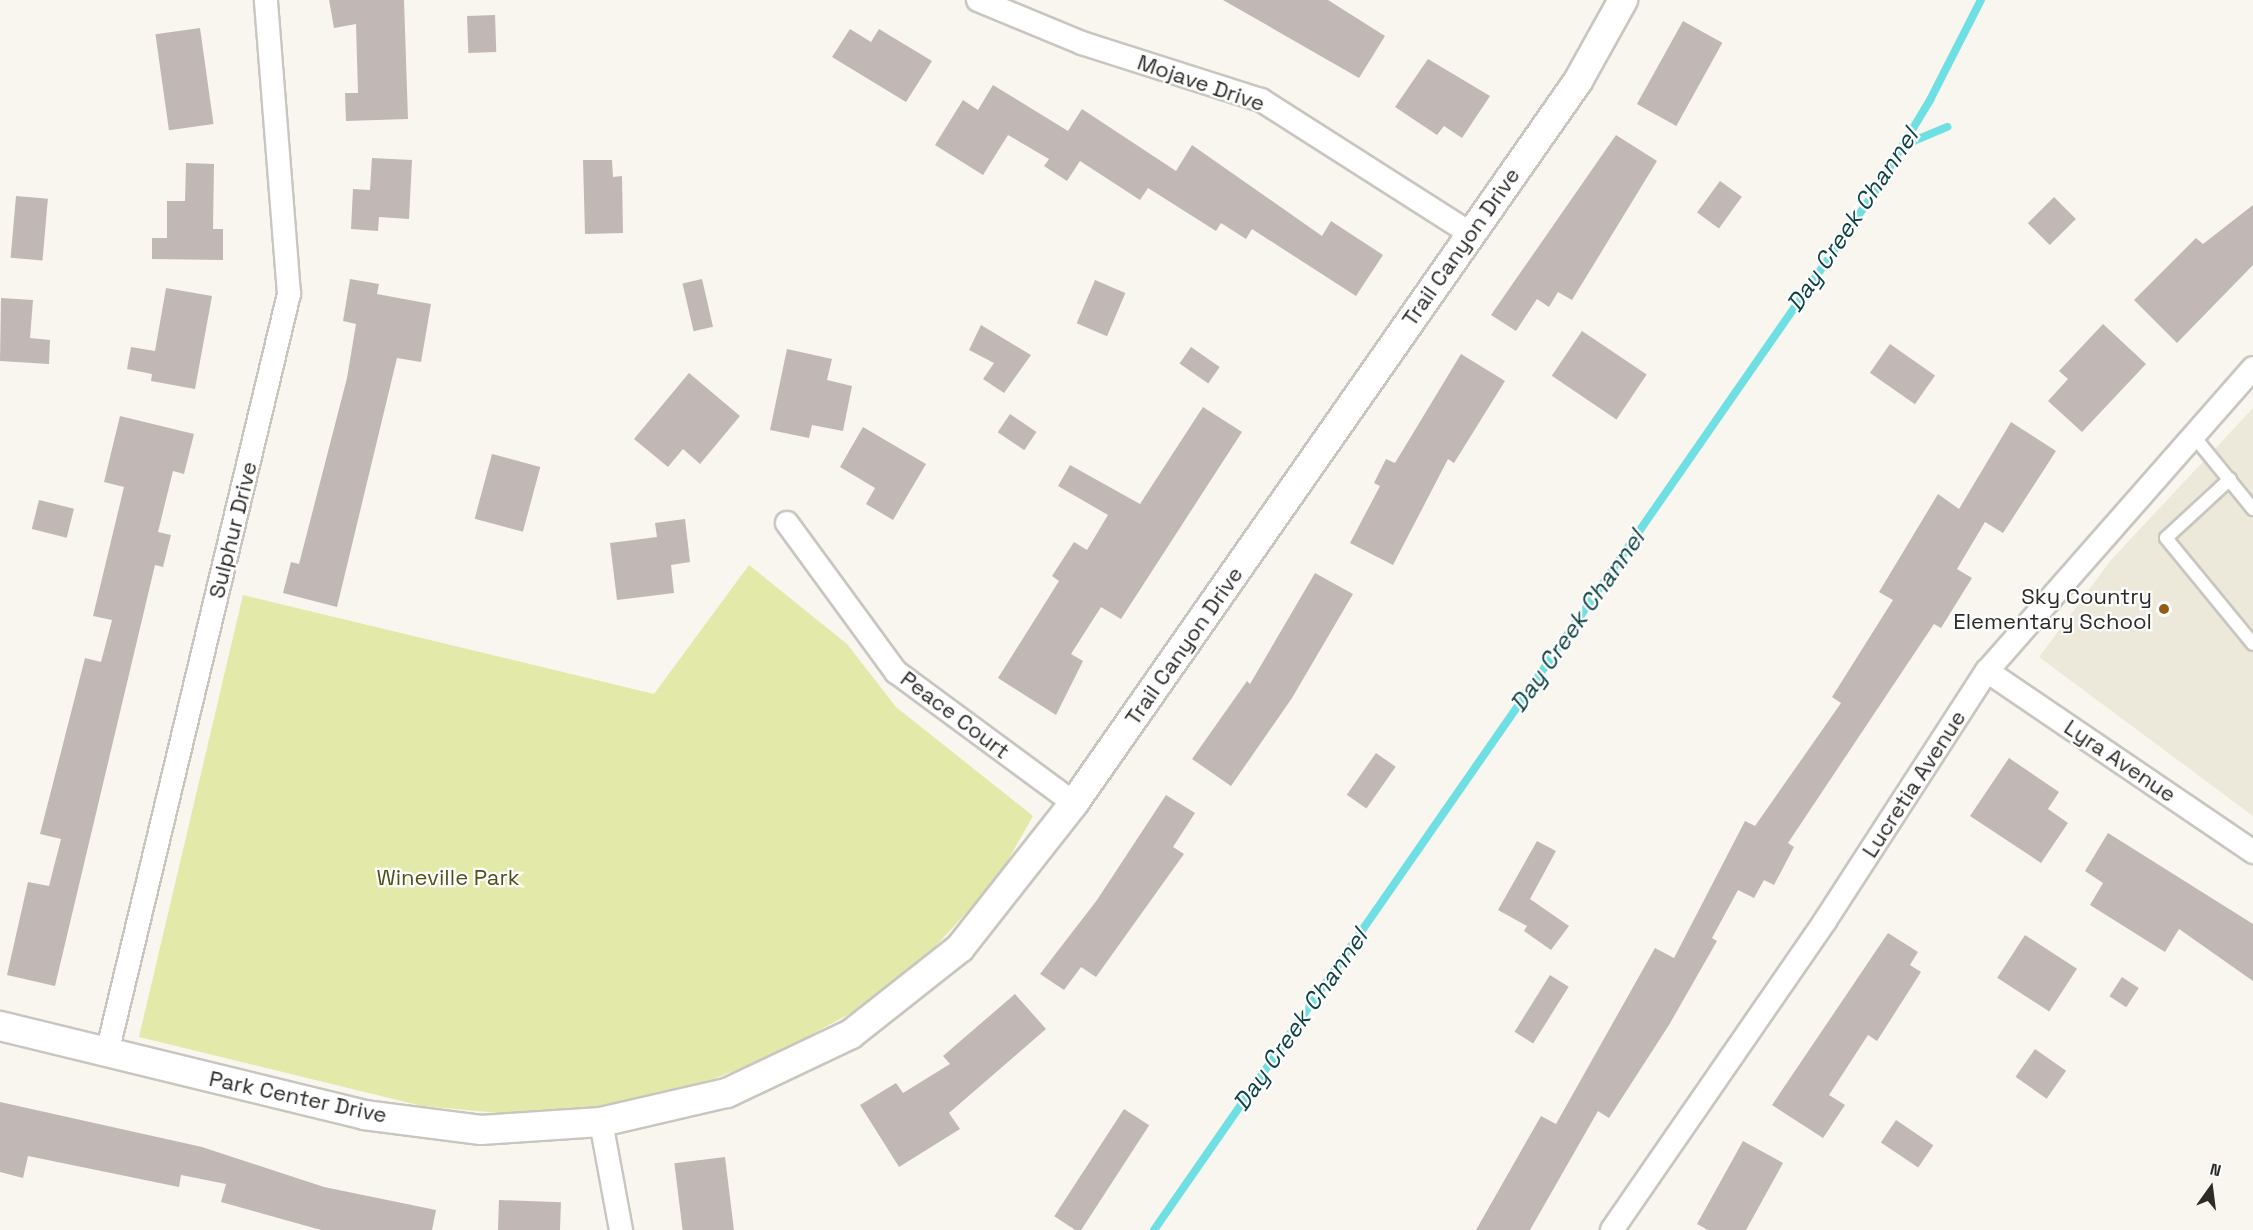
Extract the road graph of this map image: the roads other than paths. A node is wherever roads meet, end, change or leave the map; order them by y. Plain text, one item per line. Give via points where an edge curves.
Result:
1 (266, 0) edge
2 (978, 0) edge
3 (1623, 0) edge
4 (1470, 233) junction
5 (2253, 368) edge
6 (2193, 434) junction
7 (2230, 479) junction
8 (2253, 509) edge
9 (787, 523) dead end
10 (2253, 644) edge
11 (1987, 671) junction
12 (1074, 803) junction
13 (2253, 852) edge
14 (0, 1026) edge
15 (107, 1053) junction
16 (601, 1122) junction
17 (621, 1230) edge
18 (1612, 1230) edge

1 - 15 street, Sulphur Drive via 290,294
2 - 4 street, Mojave Drive via 1082,43 1261,100
3 - 4 street, Trail Canyon Drive via 1578,81
4 - 12 street, Trail Canyon Drive
5 - 6 street, Lucretia Avenue
6 - 7 lane
6 - 11 street, Lucretia Avenue
7 - 8 lane
7 - 10 lane via 2166,538
9 - 12 street, Peace Court via 896,672
11 - 13 street, Lyra Avenue
11 - 18 street, Lucretia Avenue via 1825,921
12 - 16 street, Trail Canyon Drive via 960,948 851,1034 727,1093
14 - 15 street, Park Center Drive
15 - 16 street, Park Center Drive via 364,1115 482,1130
16 - 17 street

